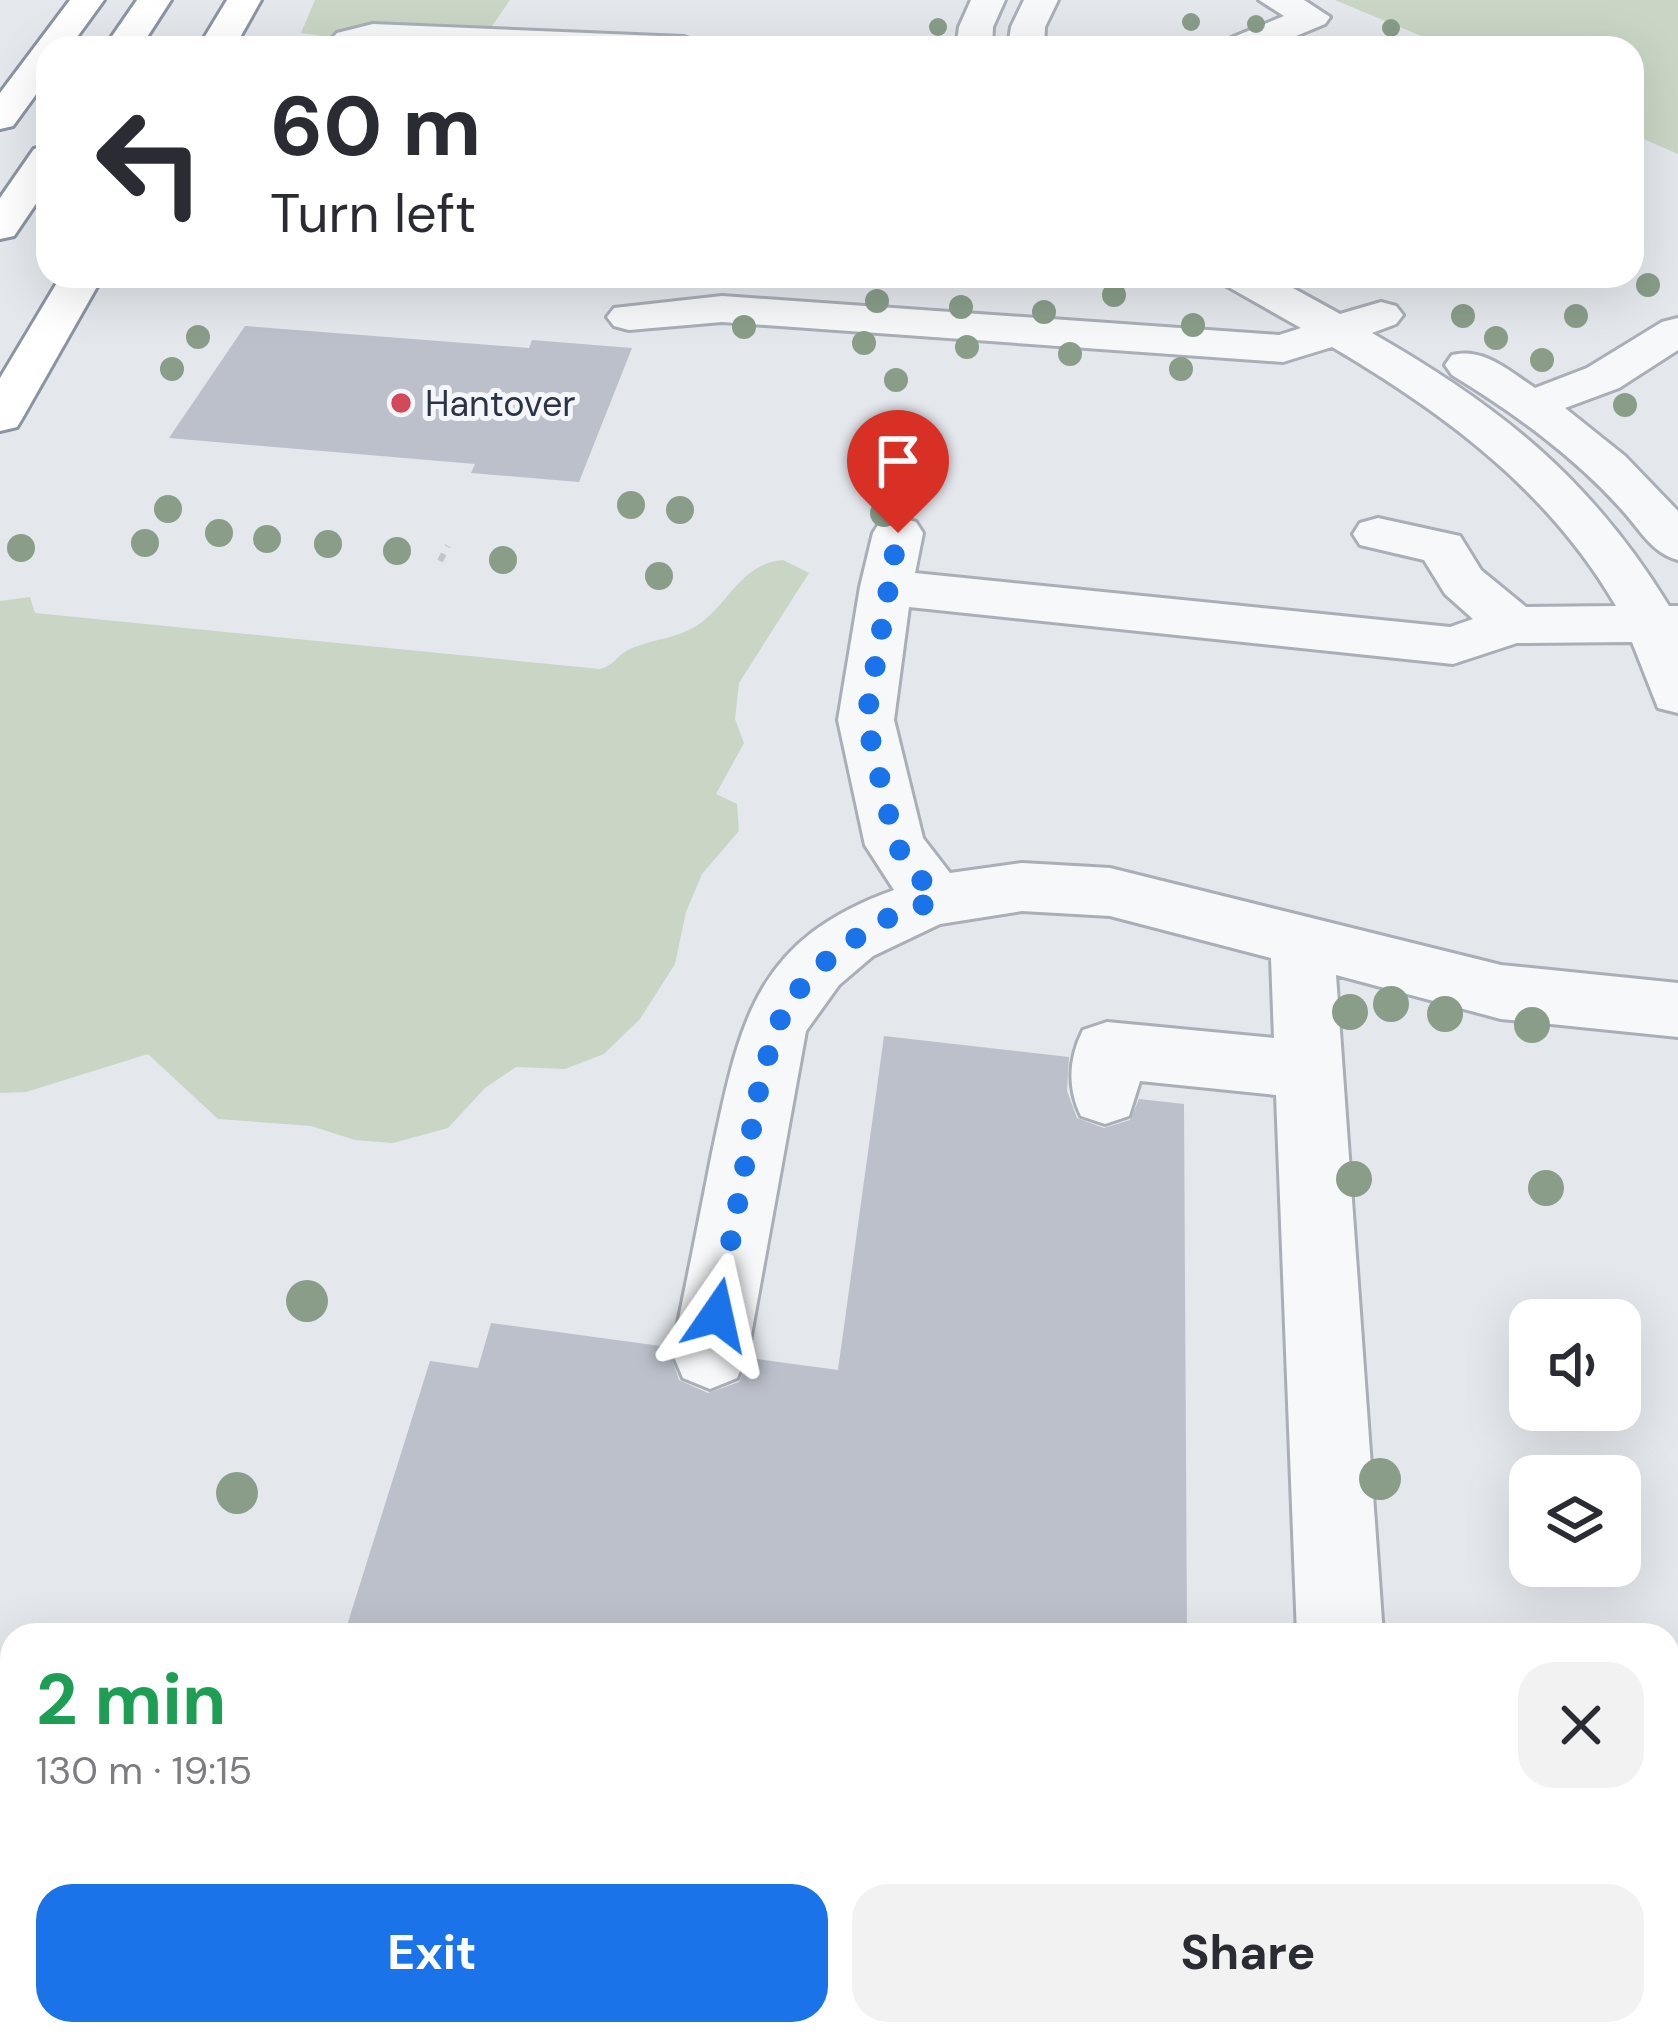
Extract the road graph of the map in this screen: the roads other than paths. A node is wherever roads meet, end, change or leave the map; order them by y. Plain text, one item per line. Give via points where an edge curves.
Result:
1 (87, 0) edge
2 (154, 0) edge
3 (244, 0) edge
4 (988, 0) edge
5 (1041, 0) edge
6 (1276, 0) edge
7 (60, 36) edge
8 (130, 36) edge
9 (223, 36) edge
10 (365, 36) edge
11 (417, 36) edge
12 (975, 36) edge
13 (1027, 36) edge
14 (1266, 36) edge
15 (36, 69) edge
16 (0, 118) edge
17 (36, 174) edge
18 (0, 227) edge
19 (75, 288) edge
20 (1270, 288) edge
21 (1324, 288) edge
22 (629, 317) dead end
23 (1359, 323) junction
24 (1678, 331) edge
25 (1603, 378) junction
26 (1678, 384) edge
27 (1534, 404) junction
28 (0, 417) edge
29 (898, 533) dead end
30 (1378, 534) dead end
31 (1678, 544) edge
32 (886, 587) junction
33 (1664, 624) edge
34 (1514, 625) junction
35 (1678, 694) edge
36 (936, 900) junction
37 (1302, 940) junction
38 (1678, 1010) edge
39 (1310, 1070) junction
40 (1105, 1095) dead end
41 (710, 1352) dead end
42 (1339, 1623) edge

1 - 7 highway
2 - 8 highway
3 - 9 highway
4 - 12 street
5 - 13 street
6 - 14 street via 1313,17
10 - 11 street
15 - 16 highway
17 - 18 highway
19 - 28 highway
20 - 23 street
21 - 23 street
22 - 23 street via 722,309 1244,349 1282,349
23 - 27 street
23 - 33 street via 1543,473
24 - 25 street
25 - 26 street
25 - 27 street
27 - 31 street via 1626,483
29 - 32 street
30 - 34 street via 1442,548 1463,582
32 - 34 street via 1453,646
32 - 36 street via 866,720 896,845
33 - 34 street
33 - 35 street
36 - 37 street via 1057,884
36 - 41 street via 878,922 786,1003 762,1073
37 - 38 street via 1501,992
37 - 39 street
39 - 40 street via 1107,1050
39 - 42 street

